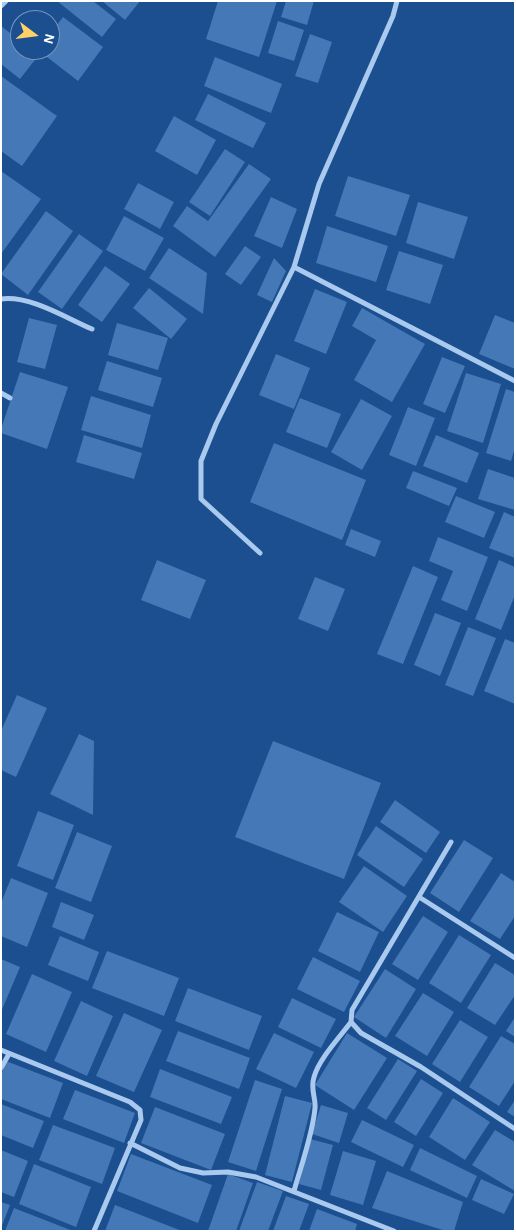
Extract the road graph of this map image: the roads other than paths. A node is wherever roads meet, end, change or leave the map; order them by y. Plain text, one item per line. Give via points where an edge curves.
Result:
1 (6, 1) edge
2 (397, 1) edge
3 (1, 6) edge
4 (294, 267) junction
5 (1, 299) edge
6 (92, 329) dead end
7 (515, 381) edge
8 (1, 393) edge
9 (10, 398) dead end
10 (260, 553) dead end
11 (451, 842) dead end
12 (419, 897) junction
13 (515, 958) edge
14 (351, 1022) junction
15 (1, 1050) edge
16 (8, 1054) junction
17 (1, 1068) edge
18 (515, 1129) edge
19 (130, 1143) junction
20 (294, 1191) junction
21 (94, 1231) edge
22 (394, 1231) edge

1 - 3 street
2 - 4 street via 318,184
4 - 7 street
4 - 10 street via 201,461 201,499
5 - 6 street via 29,302
8 - 9 street
11 - 12 street
12 - 13 street
12 - 14 street via 352,1010
14 - 18 street via 361,1033 421,1067
14 - 20 street via 318,1067 314,1078 313,1120
15 - 16 street
16 - 17 street
16 - 19 street via 130,1102 140,1110 141,1120
19 - 20 street via 180,1168 256,1177
19 - 21 street
20 - 22 street

